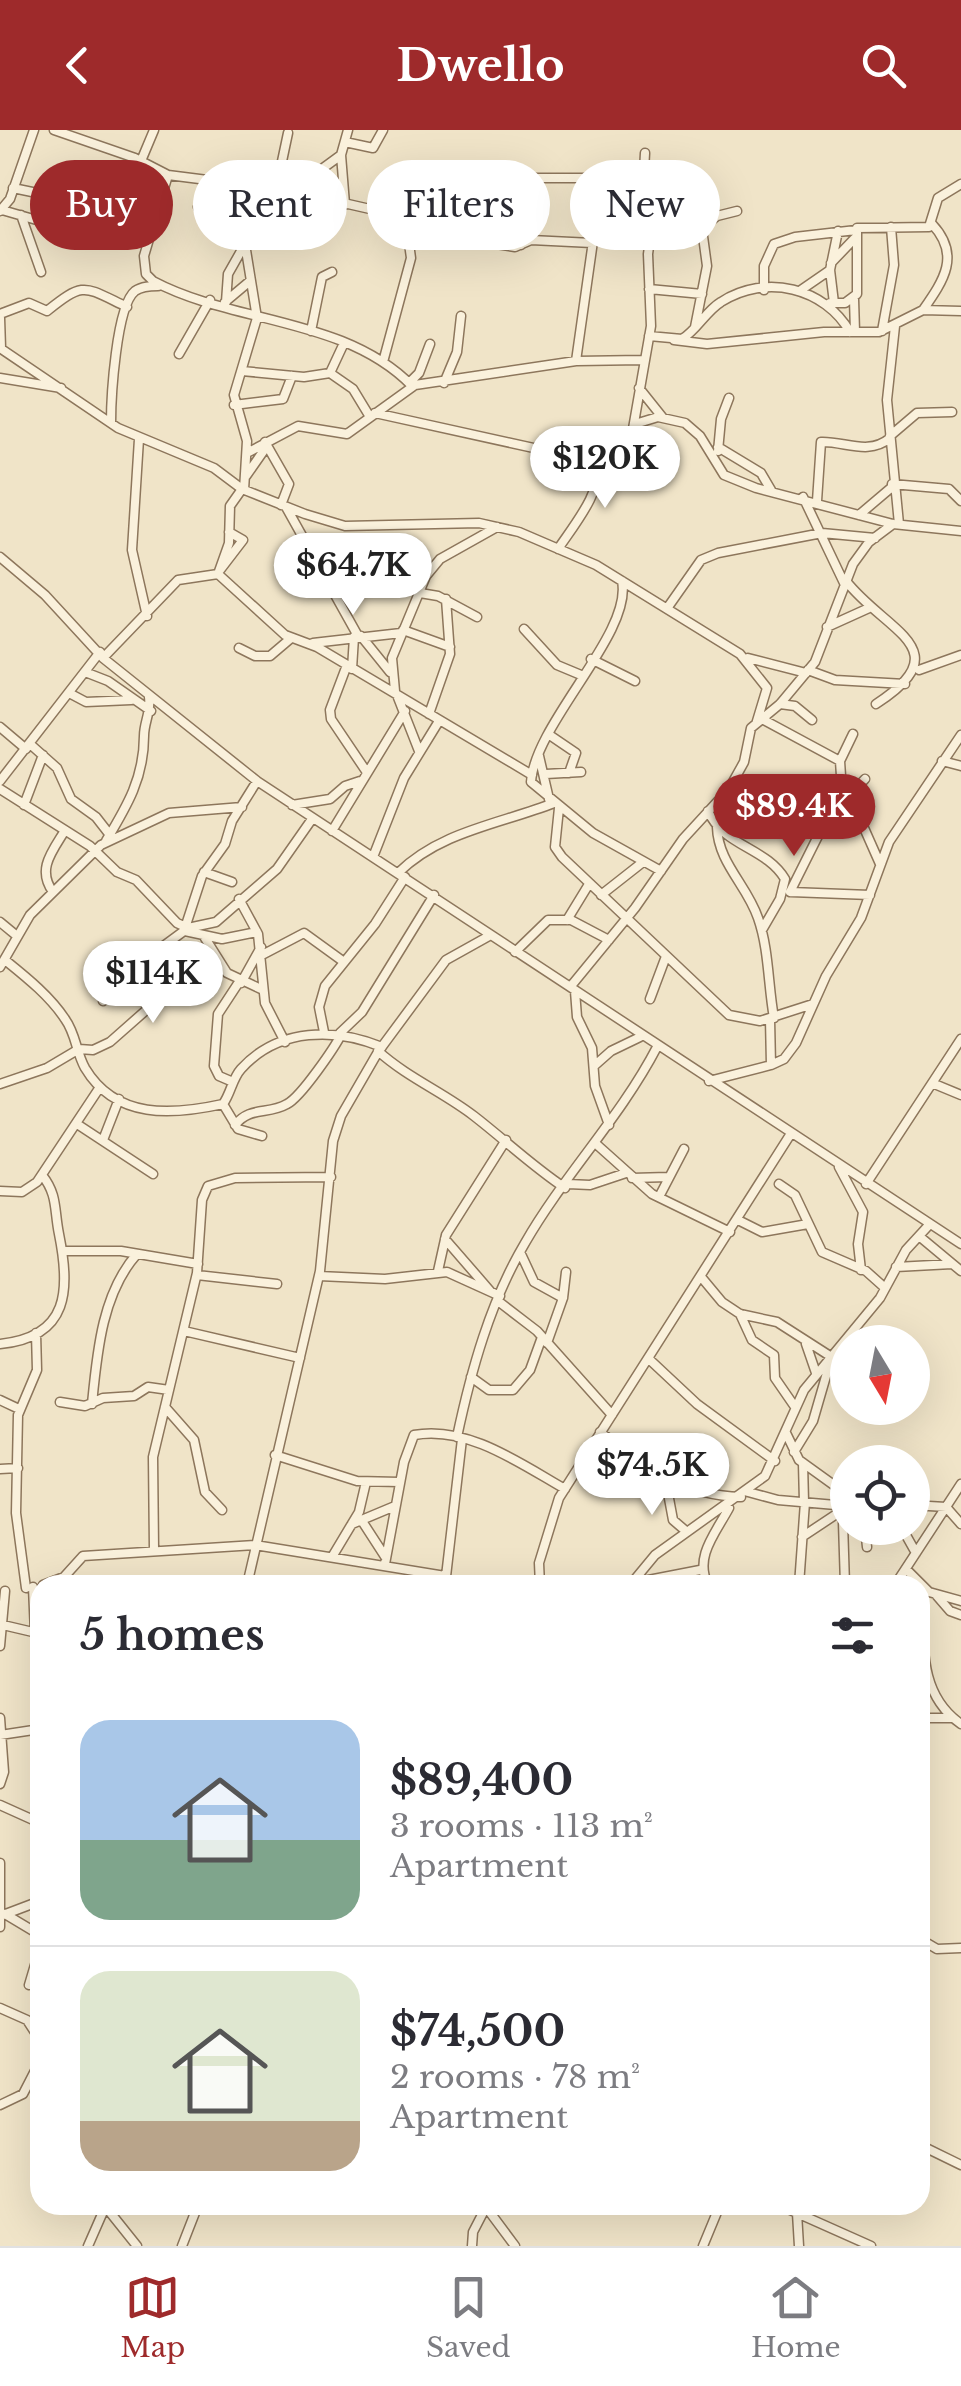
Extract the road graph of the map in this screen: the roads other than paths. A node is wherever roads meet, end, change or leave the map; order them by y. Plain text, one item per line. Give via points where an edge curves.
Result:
1 (34, 130) edge
2 (54, 130) edge
3 (154, 130) edge
4 (348, 130) edge
5 (383, 130) edge
6 (67, 132) edge
7 (288, 133) dead end
8 (345, 142) junction
9 (645, 153) dead end
10 (341, 155) junction
11 (138, 160) edge
12 (141, 160) edge
13 (282, 160) edge
14 (334, 160) edge
15 (341, 160) edge
16 (645, 160) edge
17 (961, 184) edge
18 (12, 188) junction
19 (30, 191) edge
20 (1, 210) edge
21 (736, 211) dead end
22 (21, 214) junction
23 (720, 215) edge
24 (30, 217) edge
25 (932, 224) junction
26 (891, 227) junction
27 (838, 231) junction
28 (855, 235) junction
29 (146, 250) edge
30 (242, 250) edge
31 (247, 250) edge
32 (411, 250) edge
33 (591, 250) edge
34 (648, 250) edge
35 (705, 250) edge
36 (830, 266) junction
37 (41, 272) dead end
38 (332, 272) dead end
39 (250, 281) junction
40 (162, 286) junction
41 (649, 289) junction
42 (764, 290) junction
43 (801, 290) junction
44 (702, 293) junction
45 (210, 300) junction
46 (724, 300) junction
47 (854, 300) junction
48 (224, 303) junction
49 (832, 303) junction
50 (127, 307) junction
51 (923, 310) junction
52 (961, 311) edge
53 (0, 316) edge
54 (461, 316) dead end
55 (257, 318) junction
56 (895, 326) junction
57 (695, 327) junction
58 (311, 330) junction
59 (882, 331) junction
60 (853, 332) junction
61 (649, 336) junction
62 (674, 340) junction
63 (344, 343) junction
64 (430, 344) dead end
65 (0, 348) edge
66 (179, 354) dead end
67 (642, 360) junction
68 (576, 361) junction
69 (384, 362) junction
70 (393, 368) junction
71 (242, 371) junction
72 (330, 373) junction
73 (292, 376) junction
74 (0, 378) edge
75 (444, 382) junction
76 (411, 385) junction
77 (640, 388) junction
78 (66, 389) junction
79 (395, 396) junction
80 (729, 398) dead end
81 (234, 405) junction
82 (952, 412) dead end
83 (888, 414) junction
84 (372, 415) junction
85 (663, 418) junction
86 (908, 418) junction
87 (112, 423) junction
88 (634, 424) junction
89 (139, 439) junction
90 (888, 442) junction
91 (266, 444) junction
92 (718, 447) junction
93 (247, 452) junction
94 (600, 458) junction
95 (718, 466) junction
96 (246, 476) junction
97 (892, 485) junction
98 (243, 489) junction
99 (771, 490) junction
100 (804, 497) junction
101 (817, 500) junction
102 (961, 501) edge
103 (284, 506) junction
104 (860, 516) junction
105 (961, 519) edge
106 (896, 524) junction
107 (497, 527) junction
108 (959, 531) edge
109 (822, 533) junction
110 (874, 538) junction
111 (558, 550) junction
112 (0, 557) edge
113 (218, 572) junction
114 (622, 581) junction
115 (845, 583) junction
116 (420, 592) junction
117 (446, 599) junction
118 (668, 607) junction
119 (868, 608) junction
120 (146, 616) junction
121 (477, 617) dead end
122 (826, 626) junction
123 (524, 629) dead end
124 (402, 632) junction
125 (358, 637) junction
126 (290, 638) junction
127 (307, 644) junction
128 (450, 647) junction
129 (239, 648) dead end
130 (102, 655) junction
131 (961, 655) edge
132 (743, 657) junction
133 (591, 659) junction
134 (350, 667) junction
135 (85, 672) junction
136 (807, 672) junction
137 (916, 672) junction
138 (392, 676) junction
139 (582, 676) junction
140 (635, 681) dead end
141 (905, 684) junction
142 (395, 692) junction
143 (69, 693) junction
144 (149, 697) junction
145 (131, 700) junction
146 (780, 704) junction
147 (876, 704) dead end
148 (151, 710) junction
149 (406, 712) junction
150 (429, 714) junction
151 (439, 720) junction
152 (759, 720) junction
153 (812, 720) dead end
154 (0, 727) edge
155 (852, 734) dead end
156 (961, 735) edge
157 (550, 736) junction
158 (28, 747) junction
159 (419, 751) junction
160 (43, 755) junction
161 (539, 756) junction
162 (840, 761) junction
163 (942, 761) junction
164 (961, 766) edge
165 (366, 771) junction
166 (581, 772) dead end
167 (546, 774) junction
168 (569, 774) junction
169 (532, 775) junction
170 (865, 778) dead end
171 (0, 781) edge
172 (256, 781) junction
173 (360, 781) junction
174 (0, 789) edge
175 (847, 795) junction
176 (554, 803) junction
177 (24, 805) junction
178 (292, 805) junction
179 (242, 806) junction
180 (708, 811) junction
181 (312, 819) junction
182 (717, 827) junction
183 (332, 831) junction
184 (64, 832) junction
185 (108, 839) junction
186 (95, 850) junction
187 (373, 857) junction
188 (643, 862) junction
189 (880, 864) junction
190 (661, 871) junction
191 (204, 872) junction
192 (402, 875) junction
193 (232, 882) dead end
194 (589, 884) junction
195 (53, 892) junction
196 (786, 893) junction
197 (434, 895) junction
198 (602, 896) junction
199 (870, 896) junction
200 (239, 899) junction
201 (578, 901) junction
202 (628, 918) junction
203 (567, 920) junction
204 (0, 922) edge
205 (213, 924) junction
206 (186, 929) junction
207 (762, 930) junction
208 (18, 936) junction
209 (489, 936) junction
210 (225, 939) junction
211 (207, 940) junction
212 (609, 940) junction
213 (260, 944) junction
214 (273, 948) junction
215 (515, 952) junction
216 (212, 953) junction
217 (665, 959) junction
218 (202, 960) junction
219 (344, 962) junction
220 (2, 963) edge
221 (240, 983) junction
222 (573, 988) junction
223 (263, 990) junction
224 (650, 998) dead end
225 (102, 1001) dead end
226 (813, 1004) junction
227 (772, 1018) junction
228 (324, 1032) junction
229 (341, 1033) junction
230 (640, 1037) junction
231 (285, 1042) junction
232 (960, 1042) edge
233 (656, 1047) junction
234 (78, 1049) junction
235 (380, 1049) junction
236 (771, 1065) junction
237 (594, 1066) junction
238 (234, 1082) junction
239 (709, 1082) junction
240 (932, 1082) junction
241 (0, 1084) edge
242 (100, 1087) junction
243 (961, 1095) edge
244 (119, 1099) junction
245 (223, 1104) junction
246 (77, 1124) junction
247 (235, 1125) junction
248 (608, 1126) junction
249 (790, 1135) junction
250 (262, 1136) dead end
251 (103, 1140) junction
252 (506, 1140) junction
253 (596, 1143) junction
254 (684, 1149) dead end
255 (839, 1167) junction
256 (154, 1174) dead end
257 (42, 1175) junction
258 (629, 1176) junction
259 (668, 1177) junction
260 (330, 1178) junction
261 (779, 1184) dead end
262 (866, 1184) junction
263 (566, 1186) junction
264 (0, 1191) edge
265 (658, 1197) junction
266 (738, 1220) junction
267 (808, 1224) junction
268 (929, 1226) junction
269 (730, 1232) junction
270 (919, 1236) junction
271 (444, 1240) junction
272 (961, 1244) edge
273 (63, 1252) junction
274 (520, 1252) junction
275 (137, 1254) junction
276 (198, 1264) junction
277 (952, 1264) junction
278 (896, 1267) junction
279 (861, 1270) junction
280 (438, 1271) junction
281 (961, 1271) edge
282 (566, 1272) dead end
283 (196, 1276) junction
284 (319, 1276) junction
285 (702, 1278) junction
286 (276, 1284) dead end
287 (885, 1288) junction
288 (496, 1297) junction
289 (564, 1298) junction
290 (740, 1314) junction
291 (855, 1325) edge
292 (184, 1330) junction
293 (36, 1332) junction
294 (544, 1340) junction
295 (804, 1340) junction
296 (0, 1344) edge
297 (830, 1352) edge
298 (830, 1356) edge
299 (300, 1358) junction
300 (650, 1360) junction
301 (830, 1360) edge
302 (816, 1374) junction
303 (471, 1378) junction
304 (170, 1390) junction
305 (0, 1400) edge
306 (60, 1402) dead end
307 (92, 1404) junction
308 (794, 1407) junction
309 (165, 1408) junction
310 (19, 1409) junction
311 (612, 1415) junction
312 (600, 1432) junction
313 (786, 1433) junction
314 (459, 1438) junction
315 (794, 1452) junction
316 (275, 1455) junction
317 (775, 1461) junction
318 (802, 1463) junction
319 (18, 1468) junction
320 (0, 1469) edge
321 (664, 1478) junction
322 (830, 1481) edge
323 (366, 1482) junction
324 (400, 1482) junction
325 (961, 1484) edge
326 (565, 1489) junction
327 (745, 1494) junction
328 (961, 1500) edge
329 (805, 1502) junction
330 (731, 1504) junction
331 (930, 1504) edge
332 (948, 1504) junction
333 (830, 1505) edge
334 (395, 1506) junction
335 (222, 1510) dead end
336 (830, 1518) edge
337 (357, 1522) junction
338 (961, 1524) edge
339 (686, 1532) junction
340 (802, 1538) junction
341 (255, 1545) junction
342 (845, 1545) edge
343 (912, 1545) edge
344 (154, 1549) junction
345 (916, 1552) junction
346 (332, 1557) junction
347 (385, 1561) junction
348 (906, 1568) junction
349 (700, 1570) junction
350 (33, 1575) edge
351 (66, 1575) edge
352 (249, 1575) edge
353 (429, 1575) edge
354 (445, 1575) edge
355 (539, 1575) edge
356 (638, 1575) edge
357 (675, 1575) edge
358 (703, 1575) edge
359 (800, 1575) edge
360 (845, 1575) edge
361 (901, 1575) edge
362 (912, 1575) edge
363 (30, 1587) edge
364 (2, 1591) edge
365 (930, 1592) edge
366 (937, 1596) junction
367 (961, 1601) edge
368 (961, 1615) edge
369 (3, 1626) junction
370 (30, 1631) edge
371 (0, 1646) edge
372 (930, 1686) edge
373 (0, 1718) edge
374 (930, 1718) edge
375 (950, 1718) junction
376 (961, 1724) edge
377 (30, 1730) edge
378 (0, 1731) edge
379 (0, 1784) edge
380 (0, 1805) edge
381 (30, 1818) edge
382 (0, 1863) edge
383 (30, 1906) edge
384 (2, 1919) edge
385 (30, 1931) edge
386 (930, 1945) edge
387 (961, 1948) edge
388 (30, 1979) edge
389 (28, 1985) dead end
390 (0, 2008) edge
391 (30, 2026) edge
392 (30, 2082) edge
393 (0, 2104) edge
394 (930, 2150) edge
395 (961, 2165) edge
396 (102, 2215) edge
397 (114, 2215) edge
398 (194, 2215) edge
399 (482, 2215) edge
400 (492, 2215) edge
401 (716, 2215) edge
402 (797, 2215) edge
403 (801, 2215) edge
404 (510, 2244) edge
405 (88, 2246) edge
406 (138, 2246) edge
407 (182, 2246) edge
408 (472, 2246) edge
409 (702, 2246) edge
410 (800, 2246) edge
411 (871, 2246) edge

1 - 18 street
2 - 6 street
3 - 12 street
4 - 8 street
5 - 8 street via 373,148
6 - 11 street
7 - 13 street
8 - 10 street
9 - 16 street
10 - 14 street
10 - 15 street
17 - 25 street via 938,198
18 - 19 street
18 - 20 street
20 - 22 street
21 - 23 street
22 - 24 street
22 - 37 street
25 - 26 street
25 - 51 street via 949,245 949,269
26 - 28 street
26 - 59 street via 894,265
27 - 28 street
27 - 36 street
27 - 42 street via 774,244 764,266
28 - 36 street
28 - 47 street
29 - 40 street via 146,274
30 - 48 street via 228,274
31 - 39 street
32 - 69 street
33 - 68 street
34 - 41 street
35 - 44 street
36 - 43 street
36 - 49 street
38 - 58 street via 322,277
39 - 48 street
39 - 55 street
40 - 45 street
40 - 50 street via 134,292
41 - 44 street
41 - 61 street
42 - 43 street
42 - 46 street
43 - 49 street
44 - 46 street
44 - 57 street
45 - 48 street
45 - 66 street
46 - 57 street
47 - 49 street
47 - 60 street
48 - 55 street
49 - 60 street
50 - 53 street via 80,290 47,310 29,304
50 - 87 street via 109,398
51 - 52 street
51 - 56 street
53 - 65 street
54 - 75 street via 457,352
55 - 58 street
55 - 71 street
56 - 59 street
56 - 83 street
57 - 62 street
58 - 63 street
59 - 60 street
60 - 62 street via 707,344
61 - 62 street
61 - 67 street
63 - 69 street
63 - 72 street
64 - 76 street
65 - 78 street
67 - 68 street
67 - 77 street
68 - 75 street
69 - 70 street
70 - 76 street
70 - 79 street
71 - 73 street
71 - 81 street
72 - 73 street
72 - 84 street
73 - 81 street via 283,399
74 - 78 street
75 - 76 street
76 - 79 street
77 - 85 street
77 - 88 street
78 - 87 street
79 - 84 street
80 - 92 street
81 - 93 street
82 - 86 street
83 - 86 street
83 - 90 street
84 - 91 street via 341,436 298,426
84 - 94 street
85 - 88 street
85 - 95 street via 685,423 700,436
86 - 90 street
87 - 89 street
88 - 94 street via 621,455
89 - 98 street via 214,468
89 - 120 street via 133,564
90 - 97 street
90 - 101 street via 862,448 821,442
91 - 93 street
91 - 96 street
91 - 103 street via 289,484
92 - 95 street
92 - 99 street via 761,473
93 - 96 street
94 - 111 street via 593,494
95 - 99 street via 733,480
96 - 98 street
97 - 102 street via 950,489
97 - 104 street
97 - 106 street
98 - 103 street
98 - 113 street via 230,506
99 - 100 street
100 - 101 street
100 - 109 street
101 - 104 street
103 - 107 street via 345,526
103 - 125 street
104 - 106 street
105 - 108 street
106 - 108 street
106 - 110 street
107 - 111 street
107 - 116 street via 440,559
109 - 110 street
109 - 115 street
109 - 118 street via 710,555
110 - 115 street
111 - 114 street
112 - 130 street
113 - 120 street via 178,580
113 - 126 street
114 - 118 street
114 - 133 street via 619,612
115 - 119 street
115 - 122 street
116 - 117 street
116 - 124 street
117 - 121 street
117 - 128 street
118 - 132 street
119 - 122 street
119 - 137 street via 908,635 921,658
120 - 130 street
122 - 136 street
123 - 139 street via 557,665
124 - 125 street
124 - 128 street
124 - 138 street
125 - 127 street
125 - 134 street
125 - 138 street
126 - 127 street
126 - 129 street via 263,657
127 - 134 street
128 - 150 street
130 - 135 street
130 - 144 street
131 - 137 street
132 - 136 street
132 - 152 street via 767,688
133 - 139 street
133 - 140 street
134 - 142 street
134 - 165 street via 330,710
135 - 143 street
135 - 145 street
136 - 141 street
136 - 146 street
137 - 141 street
138 - 142 street
139 - 157 street
141 - 147 street
142 - 149 street
142 - 150 street
143 - 145 street via 86,702
143 - 158 street
144 - 148 street
144 - 172 street
145 - 148 street
146 - 152 street
146 - 153 street via 796,706
148 - 185 street via 144,766
149 - 159 street
149 - 165 street
150 - 151 street
151 - 159 street
151 - 169 street
152 - 162 street
152 - 180 street via 737,776
154 - 158 street
155 - 162 street
156 - 163 street
157 - 161 street
157 - 168 street via 576,753
158 - 160 street
158 - 171 street
159 - 187 street
160 - 177 street
160 - 185 street via 63,777 71,800 96,817
161 - 167 street
161 - 169 street
162 - 175 street
163 - 164 street
163 - 189 street
165 - 173 street
166 - 168 street
167 - 168 street
167 - 176 street
169 - 176 street via 532,784
170 - 175 street
172 - 178 street
172 - 179 street
173 - 178 street via 330,799
173 - 183 street
174 - 177 street
175 - 189 street
175 - 196 street
176 - 188 street
176 - 192 street via 451,837 421,852
176 - 194 street via 554,847
177 - 184 street
178 - 181 street
179 - 185 street via 169,813
179 - 191 street
180 - 182 street
180 - 190 street
181 - 183 street
181 - 200 street via 292,853
182 - 196 street via 778,869
182 - 207 street via 722,856 751,899
183 - 187 street
184 - 186 street
184 - 195 street via 45,868
185 - 186 street
186 - 195 street
186 - 206 street
187 - 192 street
188 - 190 street
188 - 198 street
189 - 199 street
190 - 202 street
191 - 193 street
191 - 206 street
192 - 197 street
192 - 219 street
194 - 198 street
194 - 201 street
195 - 208 street
196 - 199 street
196 - 207 street
197 - 209 street
197 - 229 street via 362,1012
198 - 201 street
198 - 202 street
199 - 226 street
200 - 205 street
200 - 213 street
201 - 203 street
202 - 212 street
202 - 217 street
203 - 212 street
203 - 215 street via 538,926
204 - 208 street
205 - 206 street
205 - 211 street
206 - 211 street
206 - 225 street
207 - 227 street
208 - 220 street
209 - 215 street
209 - 235 street via 446,960
210 - 211 street
210 - 213 street
210 - 216 street
211 - 216 street
211 - 218 street
212 - 222 street
213 - 214 street
213 - 214 street
213 - 221 street
213 - 223 street
214 - 219 street via 304,933
215 - 222 street
216 - 218 street
216 - 221 street
217 - 224 street
217 - 227 street via 729,1016
218 - 234 street via 110,1042
219 - 228 street via 320,996
220 - 234 street via 64,1015
221 - 223 street
221 - 238 street via 218,1014 214,1066
222 - 230 street
222 - 237 street
223 - 231 street
226 - 227 street
226 - 236 street via 796,1043
227 - 236 street
228 - 229 street
228 - 231 street
229 - 235 street
229 - 247 street via 293,1100 246,1114
230 - 233 street
230 - 237 street via 610,1050
231 - 238 street via 252,1060
232 - 240 street
233 - 239 street
233 - 248 street
234 - 241 street
234 - 242 street
235 - 252 street via 417,1084
235 - 260 street via 341,1116
236 - 239 street
237 - 248 street
238 - 245 street
239 - 249 street
240 - 243 street
240 - 262 street
242 - 244 street
242 - 246 street
244 - 245 street via 155,1114
244 - 251 street
245 - 247 street
246 - 251 street
246 - 257 street
247 - 250 street
248 - 253 street
249 - 255 street
249 - 266 street
251 - 256 street
252 - 263 street via 528,1164
252 - 271 street
253 - 258 street
253 - 263 street
254 - 259 street
255 - 262 street
255 - 279 street via 863,1212
257 - 264 street via 22,1192
257 - 273 street via 57,1199
258 - 259 street
258 - 263 street
258 - 265 street
259 - 265 street
260 - 276 street via 234,1178 208,1186
260 - 284 street
261 - 267 street via 795,1194
262 - 268 street
263 - 274 street
265 - 269 street
266 - 267 street via 762,1232
266 - 269 street
267 - 279 street via 822,1252
268 - 270 street
268 - 272 street
269 - 285 street
270 - 277 street
270 - 278 street
271 - 280 street
271 - 288 street
273 - 275 street
273 - 293 street via 62,1307
274 - 288 street
274 - 289 street via 534,1282
275 - 276 street
275 - 307 street via 112,1294
276 - 283 street
277 - 278 street
277 - 281 street
278 - 287 street
279 - 287 street
280 - 284 street via 385,1279
280 - 288 street
282 - 289 street
283 - 286 street
283 - 292 street
284 - 299 street
285 - 290 street
285 - 300 street
287 - 291 street
288 - 294 street
288 - 303 street
289 - 294 street
290 - 295 street via 777,1322
290 - 308 street via 752,1340 774,1355 776,1378
292 - 299 street
292 - 304 street
293 - 296 street
293 - 310 street via 37,1370
294 - 303 street via 513,1390 489,1390
294 - 311 street
295 - 297 street
295 - 302 street
298 - 302 street
299 - 316 street
300 - 311 street
300 - 317 street via 696,1404
301 - 315 street via 813,1422
302 - 308 street
303 - 314 street
304 - 307 street via 148,1388
304 - 309 street
305 - 310 street
306 - 307 street
308 - 313 street
309 - 335 street via 194,1440 205,1492
309 - 344 street via 150,1475
310 - 319 street
311 - 312 street
312 - 321 street
312 - 326 street
313 - 315 street
313 - 317 street
314 - 324 street via 414,1435
314 - 326 street
314 - 354 street
315 - 318 street
316 - 323 street
316 - 341 street
317 - 327 street
318 - 322 street
318 - 329 street
319 - 320 street
319 - 350 street via 16,1513
321 - 327 street via 710,1496
321 - 339 street via 673,1520
323 - 324 street
323 - 337 street
324 - 334 street
325 - 332 street
326 - 355 street
327 - 329 street
327 - 330 street
328 - 332 street
329 - 333 street
329 - 340 street
330 - 339 street
330 - 349 street
331 - 332 street
332 - 338 street
332 - 345 street
334 - 337 street
334 - 347 street
336 - 340 street
337 - 346 street
337 - 347 street
339 - 356 street
340 - 359 street
341 - 344 street
341 - 346 street
341 - 352 street
342 - 360 street
343 - 345 street
344 - 351 street via 83,1556
345 - 348 street
346 - 347 street
347 - 353 street
348 - 361 street
348 - 362 street
349 - 357 street
349 - 358 street
363 - 364 street
364 - 369 street
365 - 366 street
366 - 367 street
366 - 368 street
369 - 370 street
369 - 371 street
372 - 375 street
373 - 378 street
374 - 375 street
375 - 376 street
377 - 378 street
378 - 379 street
380 - 381 street
382 - 384 street
383 - 384 street
384 - 385 street
386 - 387 street
388 - 389 street
390 - 391 street
392 - 393 street via 24,2094
394 - 395 street
396 - 405 street
397 - 406 street
398 - 407 street
399 - 408 street
400 - 404 street
401 - 409 street
402 - 410 street
403 - 411 street

